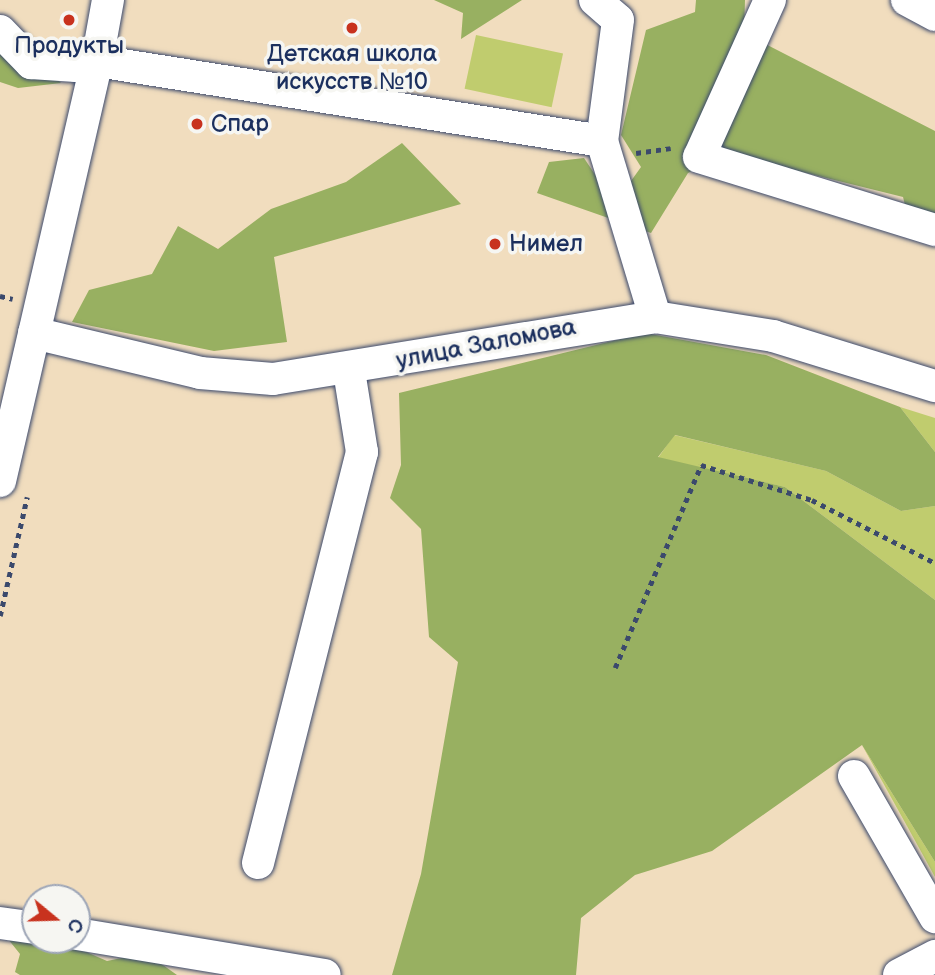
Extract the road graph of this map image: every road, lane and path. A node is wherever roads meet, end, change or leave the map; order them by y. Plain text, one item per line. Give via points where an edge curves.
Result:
1 (108, 0) edge
2 (595, 0) edge
3 (770, 0) edge
4 (907, 0) edge
5 (935, 15) edge
6 (0, 31) edge
7 (97, 61) junction
8 (605, 151) junction
9 (699, 157) junction
10 (935, 230) edge
11 (655, 317) junction
12 (34, 333) junction
13 (349, 371) junction
14 (935, 386) edge
15 (0, 481) edge
16 (935, 563) edge
17 (615, 668) dead end
18 (854, 776) dead end
19 (258, 863) dead end
20 (935, 917) edge
21 (0, 923) edge
22 (21, 926) edge
23 (91, 936) edge
24 (935, 956) edge
25 (325, 975) edge
26 (899, 975) edge

1 - 7 street
2 - 8 street via 618,20
3 - 9 street
4 - 5 street
6 - 7 street via 31,63 76,66
7 - 8 street
7 - 12 street
8 - 9 path via 661,145
8 - 11 street
9 - 10 street
11 - 13 street, улица Заломова
11 - 14 street, улица Заломова via 773,335
12 - 13 street, улица Заломова via 200,373 273,379
12 - 15 street
13 - 19 street via 362,452
16 - 17 path via 812,500 701,464
18 - 20 street
21 - 22 street
23 - 25 street
24 - 26 street

